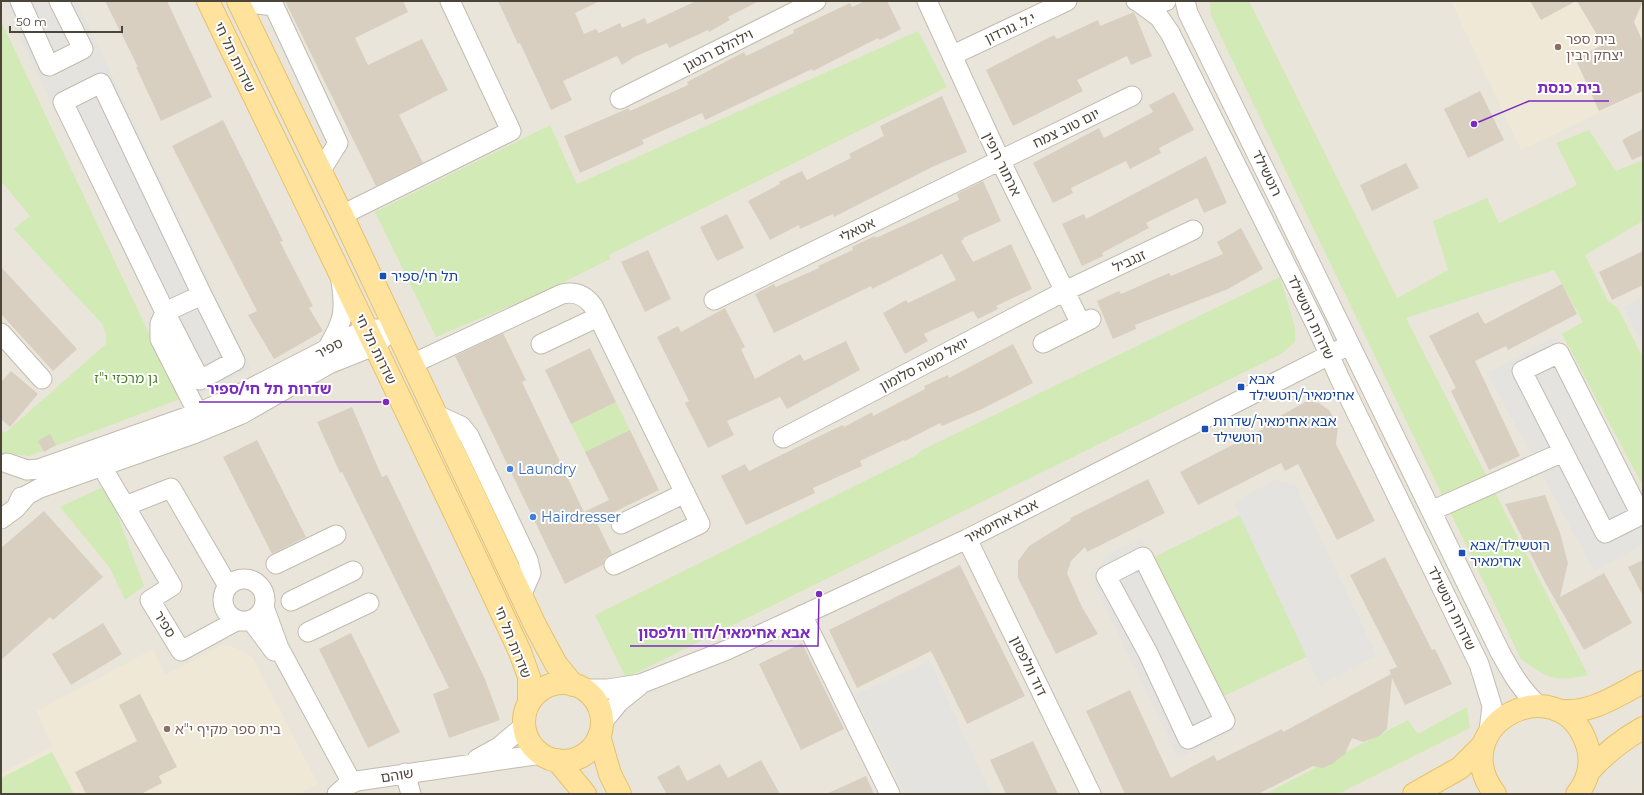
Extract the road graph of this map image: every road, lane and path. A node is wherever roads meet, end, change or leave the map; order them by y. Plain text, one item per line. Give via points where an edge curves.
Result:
1 (20, 1) edge
2 (60, 1) edge
3 (208, 1) edge
4 (450, 1) edge
5 (816, 1) edge
6 (927, 1) edge
7 (1067, 1) edge
8 (1166, 1) edge
9 (1185, 1) edge
10 (238, 2) edge
11 (1138, 2) edge
12 (953, 55) junction
13 (1132, 96) dead end
14 (620, 99) dead end
15 (1000, 160) junction
16 (320, 172) junction
17 (342, 215) junction
18 (1193, 230) dead end
19 (340, 273) junction
20 (1065, 291) junction
21 (202, 295) junction
22 (714, 300) dead end
23 (165, 312) junction
24 (598, 317) junction
25 (395, 328) junction
26 (370, 337) junction
27 (3, 341) edge
28 (1043, 343) dead end
29 (541, 344) dead end
30 (1349, 345) junction
31 (1329, 354) junction
32 (328, 357) junction
33 (412, 364) junction
34 (42, 379) dead end
35 (392, 381) junction
36 (202, 421) junction
37 (783, 438) dead end
38 (1563, 452) junction
39 (4, 461) edge
40 (102, 467) junction
41 (685, 493) junction
42 (125, 506) junction
43 (1431, 511) junction
44 (8, 513) edge
45 (621, 524) dead end
46 (336, 535) dead end
47 (968, 539) junction
48 (276, 564) dead end
49 (614, 565) dead end
50 (353, 571) dead end
51 (1106, 576) joint
52 (228, 586) junction
53 (291, 601) dead end
54 (369, 603) dead end
55 (802, 615) junction
56 (251, 616) junction
57 (308, 632) dead end
58 (645, 682) junction
59 (1643, 682) edge
60 (578, 687) junction
61 (529, 702) junction
62 (1548, 708) junction
63 (524, 726) junction
64 (1643, 728) edge
65 (600, 730) junction
66 (1487, 738) junction
67 (550, 757) junction
68 (460, 766) junction
69 (1589, 771) junction
70 (405, 773) junction
71 (345, 788) edge
72 (411, 794) edge
73 (585, 794) edge
74 (620, 794) edge
75 (890, 794) edge
76 (1091, 794) edge
77 (1414, 794) edge
78 (1495, 794) edge
79 (1577, 794) edge

1 - 2 street via 49,66 83,49
3 - 19 main road, שדרות תל חי
4 - 17 street via 511,131
5 - 14 street, וילהלם רנטגן
6 - 12 street, ארתור רופין
7 - 12 street, י.ל. גורדון
8 - 11 street via 1152,4
9 - 30 street, רוטשילד via 1188,13
10 - 16 main road, שדרות תל חי
10 - 16 street via 274,6 338,143
11 - 31 street, שדרות רוטשילד via 1159,17 1170,34
12 - 15 street, ארתור רופין
13 - 15 street, יום טוב צמח
15 - 20 street, ארתור רופין
15 - 22 street, אטאלי
16 - 17 main road, שדרות תל חי
17 - 25 main road, שדרות תל חי
18 - 20 street, זנגביל
19 - 26 main road, שדרות תל חי
19 - 32 street via 344,312
20 - 28 street, ארתור רופין via 1086,321
20 - 37 street, יואל משה סלומון
21 - 23 street
21 - 23 street via 235,361 200,380
21 - 23 street via 101,83 63,102
23 - 36 street via 160,324 160,339
24 - 29 street
24 - 33 street via 585,297 577,293 565,294
24 - 41 street
25 - 26 street, ספיר
25 - 33 main road, שדרות תל חי
26 - 32 street, ספיר
26 - 35 main road, שדרות תל חי
27 - 34 street
30 - 31 street, אבא אחימאיר
30 - 43 street, שדרות רוטשילד
31 - 47 street, אבא אחימאיר
31 - 66 street, שדרות רוטשילד via 1479,664 1492,706
32 - 35 street via 369,360 381,367
32 - 36 street, ספיר via 271,399
33 - 60 main road, שדרות תל חי via 521,596 556,664
35 - 61 main road, שדרות תל חי via 520,652 529,677
36 - 39 street, ספיר via 39,469 27,470
36 - 40 street, ספיר
38 - 38 street via 1605,533 1641,515 1559,353 1522,371
38 - 43 street
39 - 44 street via 15,470 22,488 20,499
40 - 42 street, ספיר
40 - 44 street, ספיר via 40,488 27,495
41 - 45 street
41 - 49 street via 700,524
42 - 52 street via 171,488
42 - 56 street, ספיר via 172,586 150,600 181,651
43 - 62 street, שדרות רוטשילד via 1517,683 1527,695
46 - 48 street
47 - 55 street, אבא אחימאיר
47 - 76 street, דוד וולפסון
50 - 53 street
51 - 51 street via 1148,654 1188,739 1225,721 1143,557
52 - 56 street via 223,600 228,613
52 - 56 street via 239,580 250,580 264,593
54 - 57 street
55 - 58 street, אבא אחימאיר via 726,650
55 - 75 street
56 - 71 street via 273,649
58 - 60 street, אבא אחימאיר via 617,688
58 - 65 street, אבא אחימאיר via 624,697
59 - 62 main road via 1586,709 1568,712
60 - 61 main road via 559,683 548,685 536,693
60 - 65 main road via 596,702 600,713
61 - 63 main road via 524,715
62 - 66 main road via 1524,707 1510,712 1499,720
62 - 69 main road via 1572,720 1584,734 1589,752
63 - 67 main road via 531,744
63 - 68 street, שוהם via 500,747
64 - 69 main road via 1607,752
65 - 67 main road via 593,746 580,756 569,760
65 - 74 main road via 610,774
66 - 77 main road via 1460,768
66 - 78 main road via 1482,758 1483,772 1488,786
67 - 68 street, שוהם
67 - 73 main road
68 - 70 street, שוהם
69 - 79 main road
70 - 71 street, שוהם
70 - 72 street

